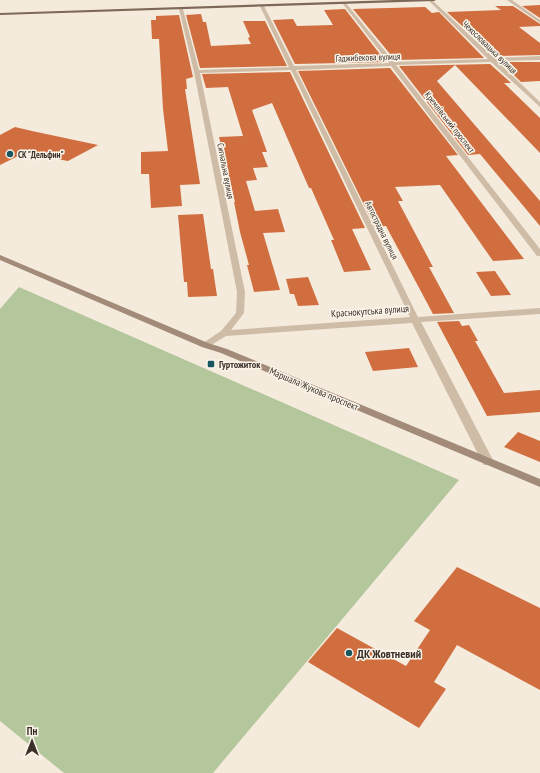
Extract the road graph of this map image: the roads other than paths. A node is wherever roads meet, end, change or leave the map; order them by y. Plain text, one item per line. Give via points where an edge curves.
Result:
1 (430, 0) edge
2 (434, 0) edge
3 (509, 0) edge
4 (345, 3) junction
5 (262, 6) junction
6 (181, 9) junction
7 (0, 14) edge
8 (540, 22) edge
9 (540, 58) edge
10 (492, 60) junction
11 (393, 64) junction
12 (292, 68) junction
13 (197, 72) junction
14 (540, 105) edge
15 (540, 254) edge
16 (0, 257) edge
17 (540, 311) edge
18 (415, 319) junction
19 (224, 333) junction
20 (205, 345) junction
21 (488, 462) junction
22 (540, 483) edge

1 - 2 main road
1 - 4 main road
1 - 10 street, Чехословацька вулиця
3 - 8 street
4 - 5 main road
4 - 11 street, Кремлівський проспект
5 - 6 main road
5 - 12 street, Автострадна вулиця
6 - 7 main road
6 - 13 street, Сигнальна вулиця
9 - 10 street, Гаджибекова вулиця
10 - 11 street, Гаджибекова вулиця
10 - 14 street, Чехословацька вулиця
11 - 12 street, Гаджибекова вулиця
11 - 15 street, Кремлівський проспект
12 - 13 street, Гаджибекова вулиця
12 - 18 street, Автострадна вулиця
13 - 19 street, Сигнальна вулиця via 241,292 240,313
16 - 20 street, Маршала Жукова проспект
17 - 18 street, Краснокутська вулиця
18 - 19 street, Краснокутська вулиця
18 - 21 street, Автострадна вулиця
19 - 20 street, Краснокутська вулиця
20 - 21 street, Маршала Жукова проспект
21 - 22 street, Маршала Жукова проспект

